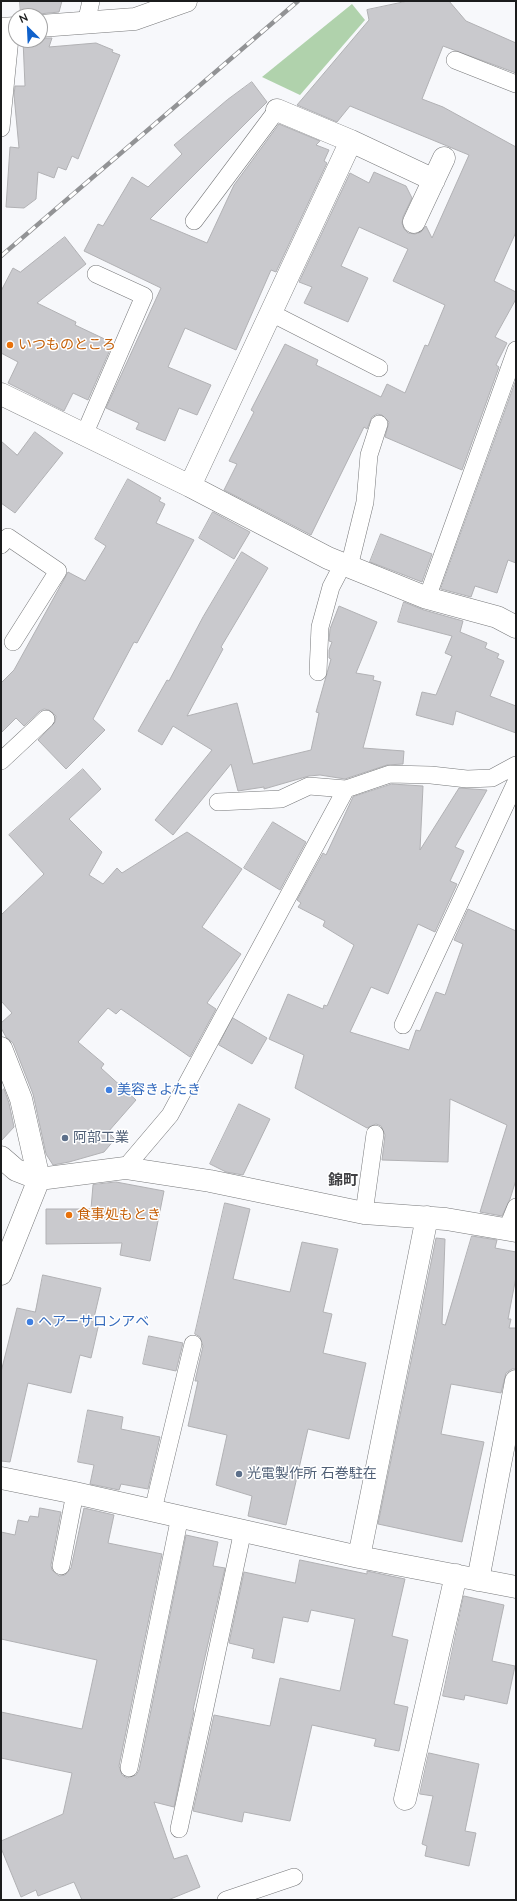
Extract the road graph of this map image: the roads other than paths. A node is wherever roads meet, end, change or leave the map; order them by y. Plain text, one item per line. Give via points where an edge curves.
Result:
1 (91, 1) edge
2 (186, 1) edge
3 (86, 23) junction
4 (48, 25) edge
5 (8, 48) edge
6 (455, 60) dead end
7 (516, 84) edge
8 (277, 110) joint
9 (1, 128) edge
10 (351, 141) junction
11 (444, 158) dead end
12 (434, 180) junction
13 (194, 221) dead end
14 (414, 222) dead end
15 (96, 274) dead end
16 (271, 313) junction
17 (516, 350) edge
18 (379, 368) dead end
19 (1, 394) edge
20 (380, 424) dead end
21 (84, 435) junction
22 (190, 486) junction
23 (1, 545) edge
24 (346, 566) junction
25 (428, 598) junction
26 (516, 627) edge
27 (13, 642) dead end
28 (318, 672) dead end
29 (46, 719) dead end
30 (1, 761) edge
31 (516, 765) edge
32 (516, 782) edge
33 (346, 789) junction
34 (218, 802) dead end
35 (403, 1025) dead end
36 (1, 1048) edge
37 (375, 1134) dead end
38 (1, 1157) edge
39 (125, 1168) junction
40 (39, 1179) junction
41 (516, 1207) edge
42 (364, 1212) junction
43 (427, 1217) junction
44 (512, 1230) edge
45 (1, 1274) edge
46 (193, 1344) dead end
47 (516, 1381) edge
48 (1, 1478) edge
49 (75, 1493) junction
50 (153, 1510) junction
51 (180, 1516) junction
52 (244, 1530) junction
53 (359, 1557) junction
54 (61, 1566) dead end
55 (456, 1575) junction
56 (478, 1580) junction
57 (516, 1587) edge
58 (128, 1768) dead end
59 (405, 1799) dead end
60 (179, 1830) dead end
61 (294, 1877) dead end
62 (226, 1900) edge

1 - 3 lane
2 - 3 street via 135,20
3 - 4 street
5 - 9 lane
6 - 7 lane
8 - 10 street
8 - 13 lane
10 - 12 street
10 - 16 street
11 - 12 street
12 - 14 street
15 - 21 lane via 144,296
16 - 18 lane
16 - 22 street
17 - 25 lane
19 - 21 street
20 - 24 lane via 369,455 365,502
21 - 22 street
22 - 24 street
23 - 27 lane via 8,537 58,571
24 - 25 street
24 - 28 lane via 331,587 320,627
25 - 26 street via 498,617
29 - 30 lane
31 - 33 lane via 492,778 390,774
32 - 35 lane
33 - 34 lane via 309,786 281,799
33 - 39 lane via 170,1115
36 - 40 street via 21,1099
37 - 42 lane
38 - 40 street via 16,1170
39 - 40 street
39 - 42 street via 210,1181
40 - 45 street
41 - 44 lane
42 - 43 street
43 - 44 street
43 - 53 street
46 - 50 lane
47 - 56 street
48 - 49 street
49 - 50 street
49 - 54 lane
50 - 51 street
51 - 52 street
51 - 58 lane
52 - 53 street
52 - 60 lane
53 - 55 street
55 - 56 street
55 - 59 street
56 - 57 street
61 - 62 lane

